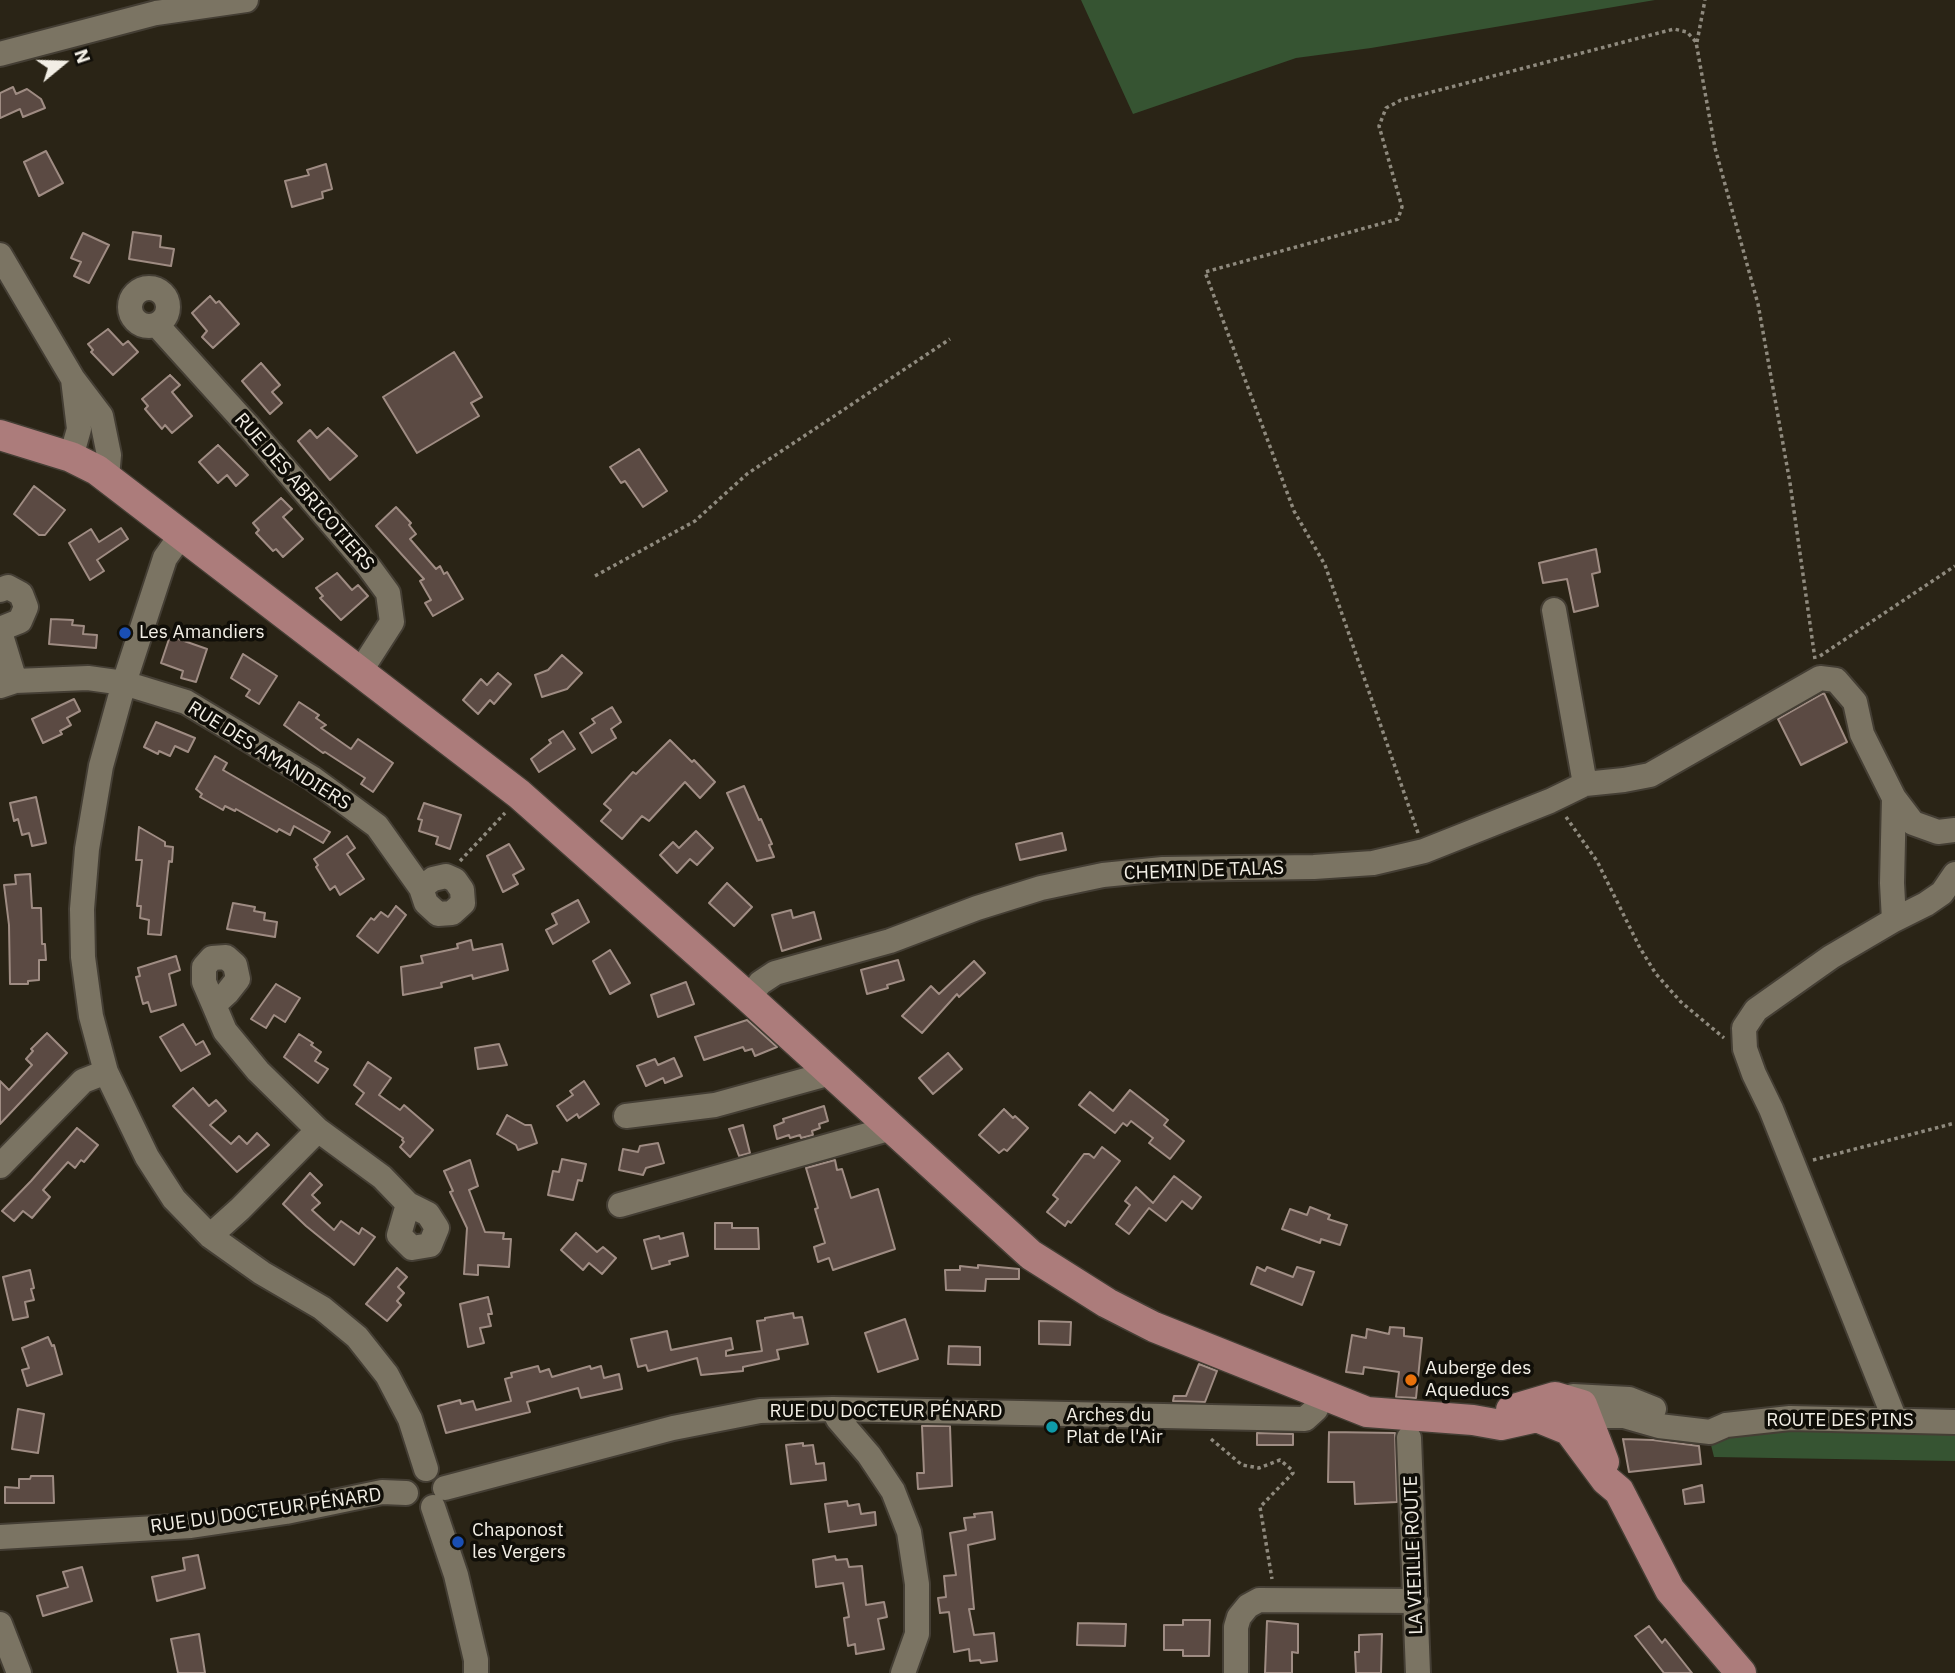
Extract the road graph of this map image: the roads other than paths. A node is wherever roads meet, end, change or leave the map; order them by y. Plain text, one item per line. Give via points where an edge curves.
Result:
1 (246, 0) edge
2 (0, 54) edge
3 (0, 256) edge
4 (157, 325) dead end
5 (73, 379) junction
6 (0, 435) edge
7 (71, 457) junction
8 (107, 477) junction
9 (182, 534) junction
10 (0, 590) edge
11 (1554, 610) dead end
12 (0, 630) edge
13 (361, 675) junction
14 (124, 683) junction
15 (8, 684) edge
16 (1585, 784) junction
17 (1894, 798) junction
18 (1955, 830) edge
19 (1955, 874) edge
20 (421, 888) junction
21 (1894, 920) junction
22 (749, 998) junction
23 (214, 1005) dead end
24 (106, 1072) junction
25 (831, 1073) junction
26 (626, 1116) dead end
27 (892, 1128) junction
28 (318, 1130) junction
29 (0, 1166) edge
30 (408, 1204) dead end
31 (620, 1205) dead end
32 (210, 1236) junction
33 (1322, 1394) junction
34 (833, 1409) junction
35 (1582, 1414) junction
36 (1895, 1420) junction
37 (1955, 1422) edge
38 (1409, 1429) junction
39 (426, 1469) junction
40 (406, 1493) junction
41 (439, 1498) junction
42 (0, 1537) edge
43 (1416, 1601) junction
44 (0, 1624) edge
45 (19, 1673) edge
46 (476, 1673) edge
47 (903, 1673) edge
48 (1236, 1673) edge
49 (1418, 1673) edge
50 (1741, 1673) edge

1 - 2 street via 156,13
3 - 5 street
4 - 13 street, RUE DES ABRICOTIERS via 388,593 392,622
5 - 7 street via 79,429
5 - 8 street via 101,416 109,455
6 - 7 main road
7 - 8 main road
8 - 9 main road
9 - 13 main road
9 - 14 street via 165,558
10 - 12 street via 8,587 21,594 26,607 20,621
11 - 16 street
12 - 15 street
13 - 22 main road via 519,794
14 - 15 street, RUE DES AMANDIERS via 88,678
14 - 20 street, RUE DES AMANDIERS via 186,702 312,778 377,826
14 - 24 street via 101,766 82,909 88,992
16 - 17 street via 1650,775 1820,678 1836,680 1854,702 1862,734
16 - 22 street, CHEMIN DE TALAS via 1424,851 1373,863 1163,869 1053,886 890,941 775,973
17 - 18 street via 1913,823 1938,832
17 - 21 street
19 - 21 street via 1942,893
20 - 20 street via 426,903 438,914 452,913 463,903 462,890 446,876
21 - 36 street via 1756,1010 1744,1028 1745,1049
22 - 25 main road
23 - 28 street via 225,1031 258,1071
24 - 29 street via 83,1082
24 - 32 street via 147,1157 174,1199
25 - 26 street via 715,1105
25 - 27 main road
27 - 31 street
27 - 33 main road via 1031,1255 1107,1303 1154,1327
28 - 30 street via 382,1177
28 - 32 street
32 - 39 street via 322,1308 357,1337 387,1375 410,1419
33 - 34 street, RUE DU DOCTEUR PÉNARD via 1305,1419
33 - 38 main road
34 - 41 street, RUE DU DOCTEUR PÉNARD via 760,1411 698,1423 483,1476
34 - 47 street via 893,1491 909,1532 917,1584 917,1634
35 - 36 street, ROUTE DES PINS via 1624,1416 1710,1432 1726,1425 1790,1418
35 - 38 main road via 1501,1425 1473,1420
35 - 50 main road via 1606,1480 1619,1491 1670,1590
36 - 37 street, ROUTE DES PINS
38 - 43 street, LA VIEILLE ROUTE
39 - 40 street via 408,1479
39 - 41 street via 439,1475
40 - 41 street via 413,1505 426,1509
40 - 42 street, RUE DU DOCTEUR PÉNARD via 382,1492 191,1526
41 - 46 street
43 - 48 street via 1259,1600 1239,1617
43 - 49 street, LA VIEILLE ROUTE
44 - 45 street

